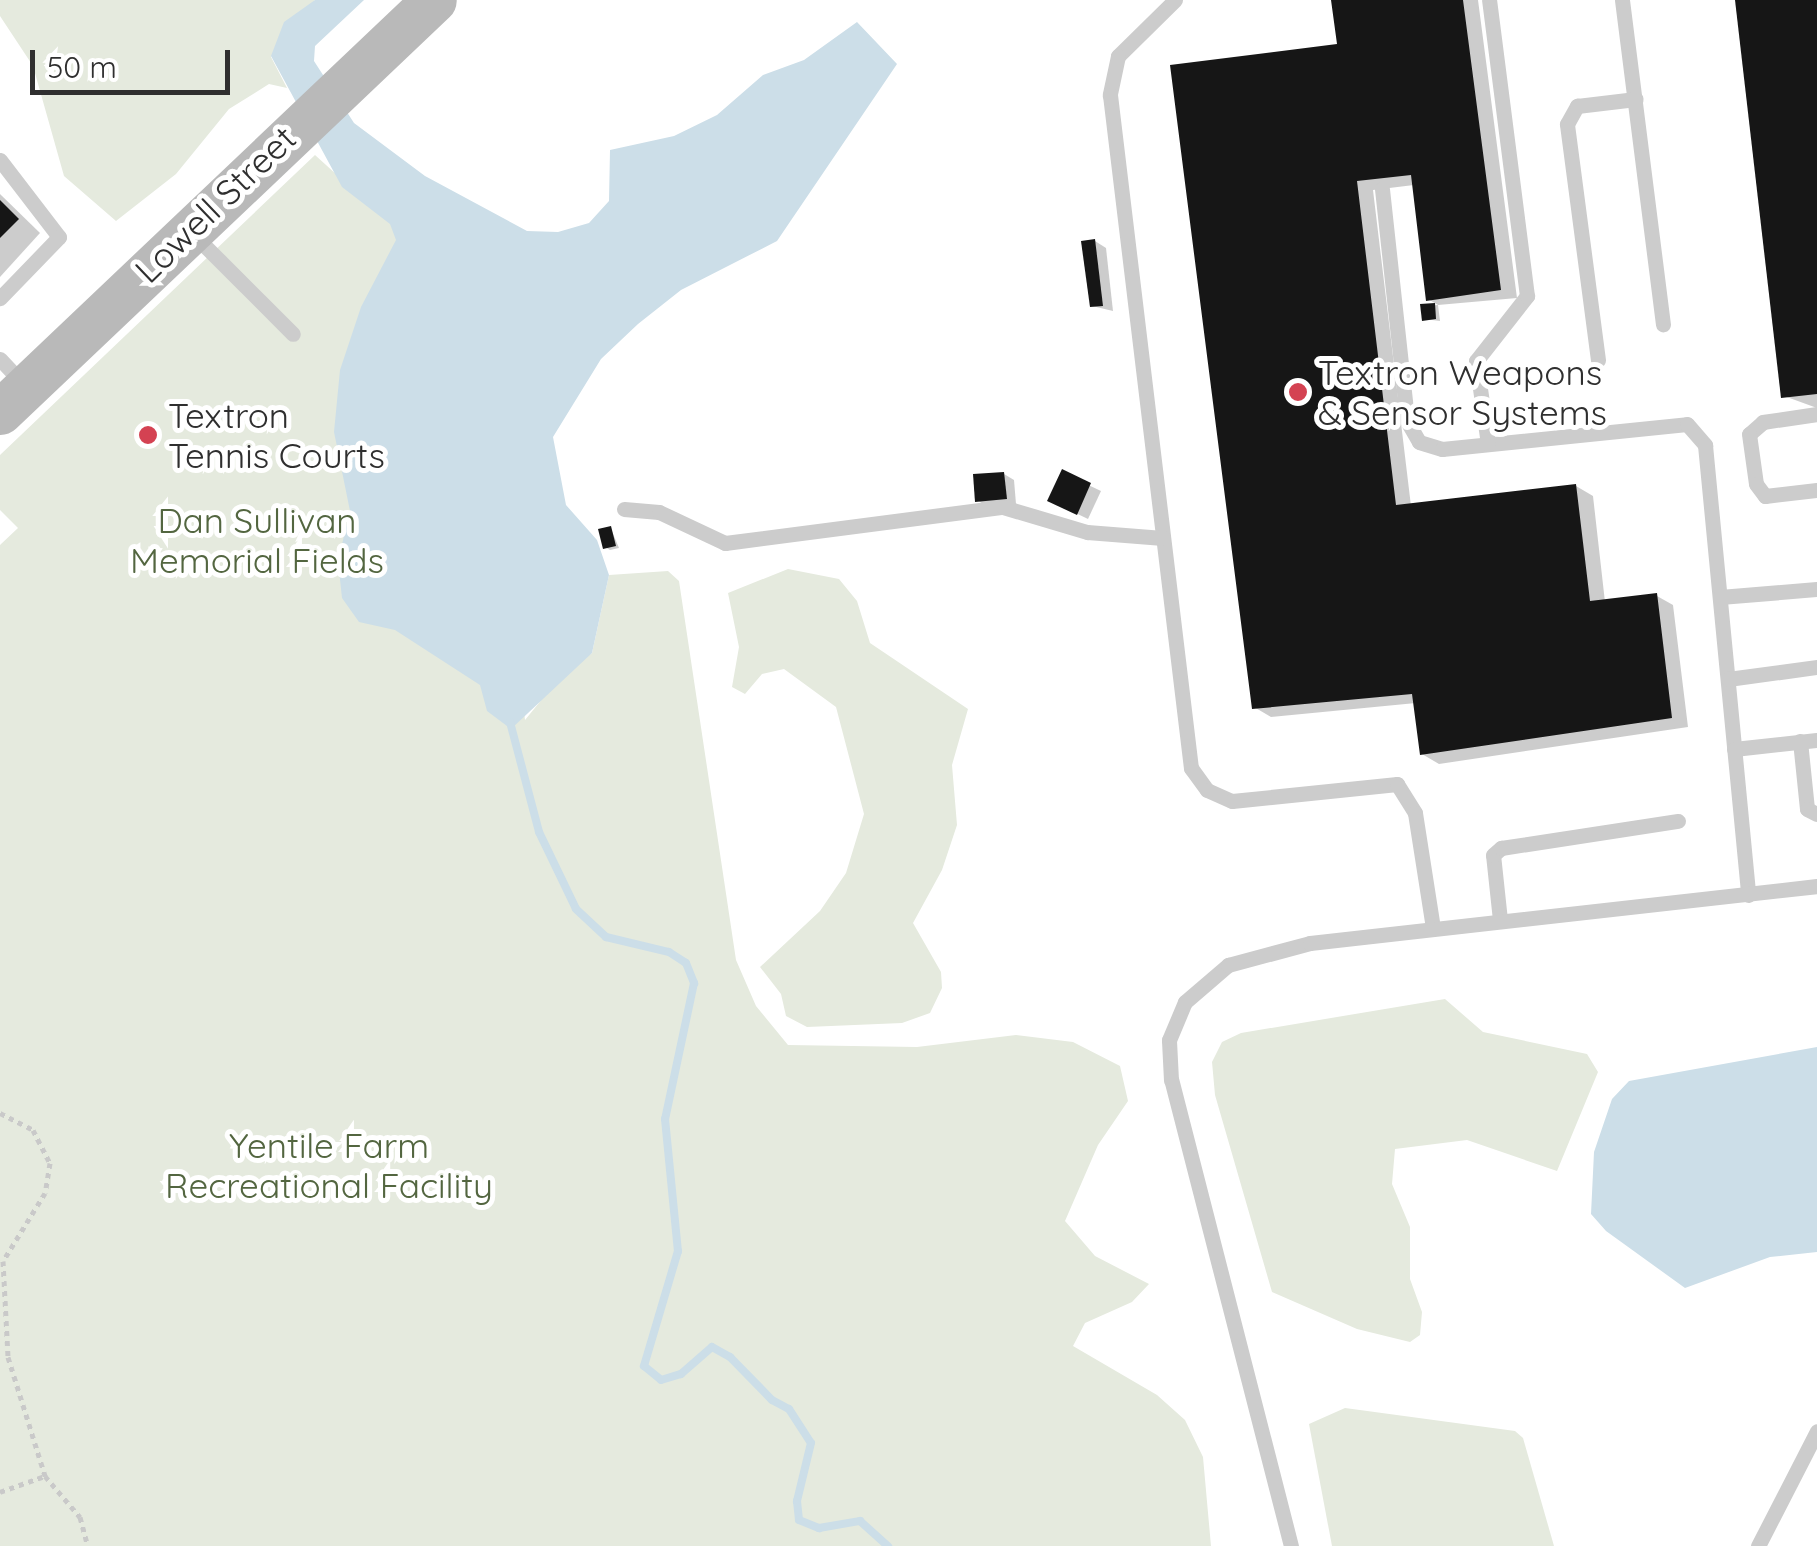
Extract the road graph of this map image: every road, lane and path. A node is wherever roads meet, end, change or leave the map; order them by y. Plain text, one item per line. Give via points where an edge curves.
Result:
1 (434, 0) edge
2 (1175, 0) edge
3 (1489, 0) edge
4 (1622, 0) edge
5 (1636, 98) junction
6 (0, 160) edge
7 (1382, 189) dead end
8 (188, 230) junction
9 (0, 298) edge
10 (1663, 324) dead end
11 (293, 334) dead end
12 (1598, 360) dead end
13 (9, 386) edge
14 (1817, 414) edge
15 (1488, 444) junction
16 (1817, 490) edge
17 (624, 509) dead end
18 (1163, 538) junction
19 (1817, 588) edge
20 (1720, 597) junction
21 (1817, 668) edge
22 (1728, 679) junction
23 (1808, 740) edge
24 (1734, 750) junction
25 (1817, 814) edge
26 (1678, 821) dead end
27 (1817, 886) edge
28 (1748, 895) junction
29 (1500, 920) junction
30 (1433, 928) junction
31 (0, 1114) edge
32 (0, 1240) edge
33 (7, 1245) junction
34 (1817, 1431) edge
35 (45, 1476) junction
36 (0, 1492) edge
37 (88, 1546) edge
38 (1290, 1546) edge
39 (1758, 1546) edge

1 - 8 main road, Lowell Street
2 - 18 lane via 1124,48 1110,85
3 - 15 lane via 1527,296 1476,361
4 - 5 lane
5 - 10 lane
5 - 12 lane via 1578,106 1567,124
6 - 9 lane via 59,238
7 - 15 lane via 1408,427 1436,449
8 - 11 lane
8 - 13 main road, Lowell Street
14 - 16 lane via 1763,422 1749,434 1756,484 1765,496
15 - 20 lane via 1687,424 1705,445
17 - 18 lane via 659,512 725,543 1003,508 1087,532
18 - 30 lane via 1195,776 1215,796 1232,801 1397,784 1415,812
19 - 20 lane
20 - 22 lane
21 - 22 lane
22 - 24 lane
23 - 24 lane
23 - 25 lane via 1807,809
24 - 28 lane
26 - 29 lane via 1501,848 1493,855
27 - 28 lane
28 - 29 lane
29 - 30 lane
30 - 38 lane via 1310,943 1228,965 1186,1002 1169,1040 1170,1080
31 - 33 path via 34,1130 50,1162 45,1193
32 - 33 path
33 - 35 path via 8,1357
34 - 39 lane
35 - 36 path
35 - 37 path via 80,1517

